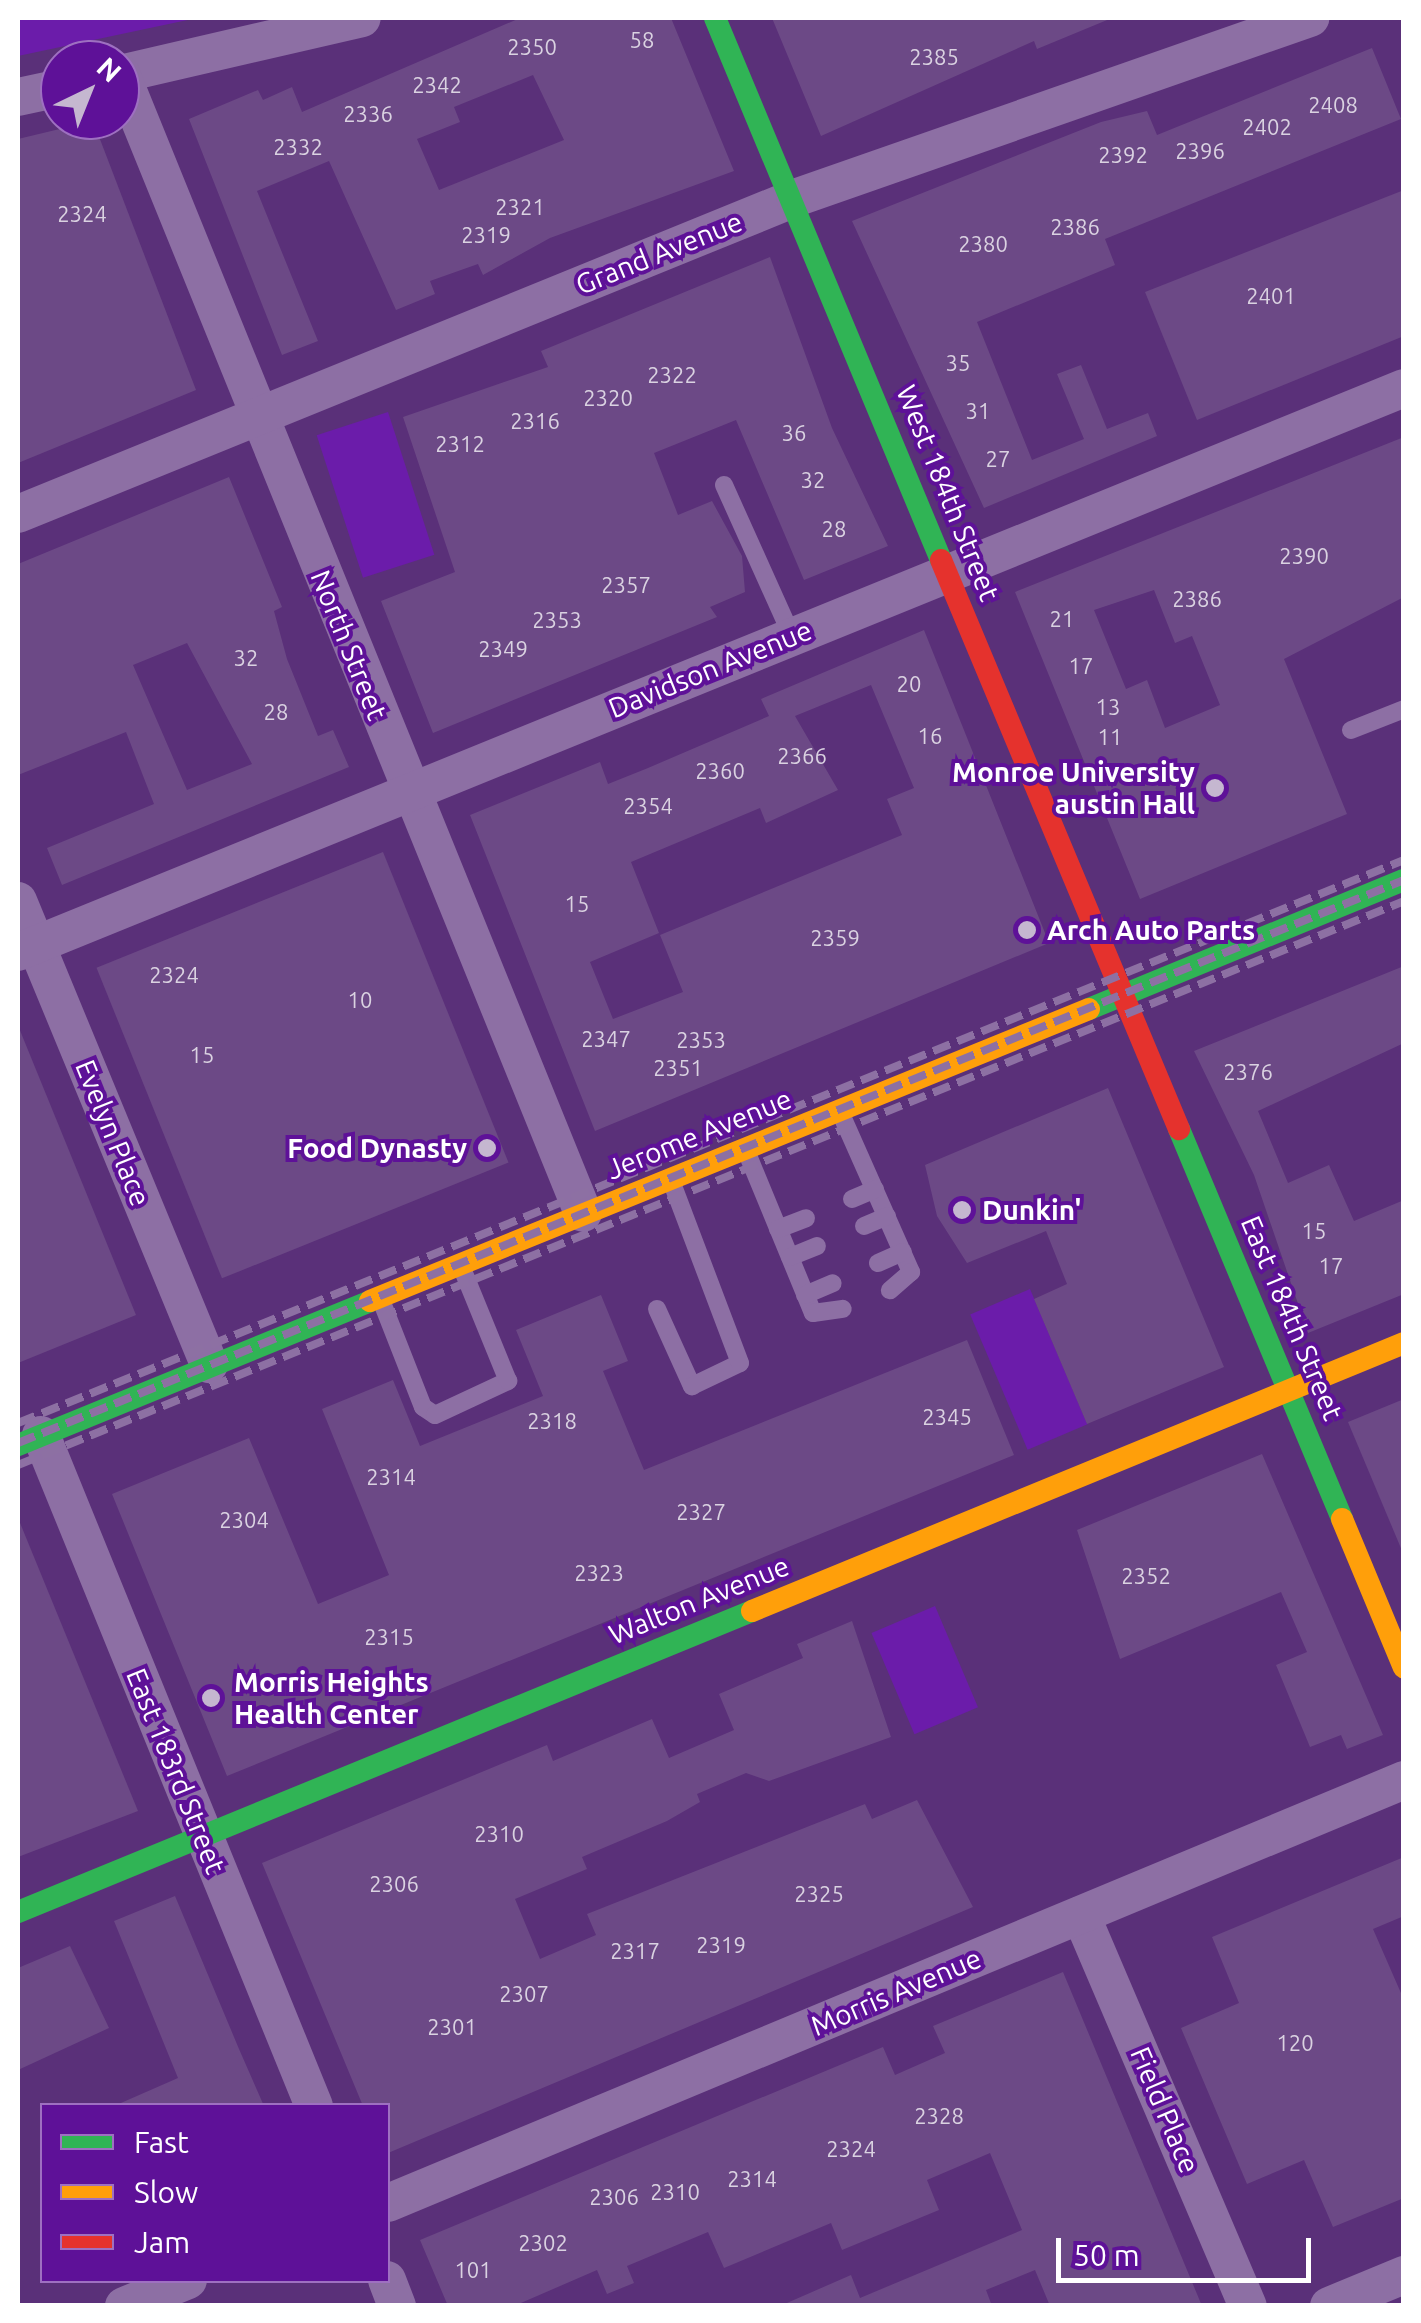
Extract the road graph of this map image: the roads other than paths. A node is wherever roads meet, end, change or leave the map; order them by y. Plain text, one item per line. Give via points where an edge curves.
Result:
1 (362, 18) edge
2 (715, 18) edge
3 (1310, 18) edge
4 (140, 69) edge
5 (140, 124) edge
6 (795, 198) junction
7 (1404, 388) edge
8 (257, 417) junction
9 (724, 485) dead end
10 (18, 514) edge
11 (947, 573) junction
12 (792, 636) junction
13 (1404, 710) edge
14 (1350, 730) dead end
15 (409, 792) junction
16 (1404, 880) edge
17 (18, 900) edge
18 (26, 948) edge
19 (1123, 992) junction
20 (839, 1109) junction
21 (744, 1148) junction
22 (670, 1178) junction
23 (875, 1189) junction
24 (852, 1199) dead end
25 (583, 1214) junction
26 (887, 1216) junction
27 (806, 1218) dead end
28 (864, 1226) dead end
29 (778, 1229) junction
30 (817, 1246) dead end
31 (903, 1252) junction
32 (790, 1258) junction
33 (460, 1263) junction
34 (878, 1263) dead end
35 (832, 1283) dead end
36 (890, 1290) dead end
37 (806, 1295) junction
38 (379, 1296) junction
39 (656, 1309) dead end
40 (843, 1309) dead end
41 (1404, 1343) edge
42 (210, 1364) junction
43 (1290, 1389) junction
44 (29, 1440) edge
45 (1404, 1668) edge
46 (1404, 1780) edge
47 (202, 1837) junction
48 (18, 1912) edge
49 (1082, 1914) junction
50 (313, 2103) edge
51 (390, 2201) edge
52 (1404, 2274) edge
53 (181, 2283) edge
54 (124, 2306) edge
55 (1248, 2306) edge
56 (1329, 2306) edge

1 - 4 street
2 - 6 street, West 184th Street
3 - 6 street, Grand Avenue
5 - 8 street, North Street
6 - 8 street, Grand Avenue
6 - 11 street, West 184th Street
7 - 11 street, Davidson Avenue
8 - 10 street, Grand Avenue
8 - 15 street, North Street
9 - 12 lane
11 - 12 street, Davidson Avenue
11 - 19 street, West 184th Street
12 - 15 street, Davidson Avenue
13 - 14 lane
15 - 18 street, Davidson Avenue
15 - 25 street, North Street
16 - 19 street, Jerome Avenue
17 - 18 street, Evelyn Place
18 - 42 street, Evelyn Place
19 - 20 street, Jerome Avenue
19 - 43 street, East 184th Street
20 - 21 street, Jerome Avenue
20 - 23 lane
21 - 22 street, Jerome Avenue
21 - 29 lane
22 - 25 street, Jerome Avenue
22 - 39 lane via 740,1363 692,1386
23 - 24 lane
23 - 26 lane
25 - 33 street, Jerome Avenue
26 - 28 lane
26 - 31 lane
27 - 29 lane
29 - 32 lane
30 - 32 lane
31 - 34 lane
31 - 36 lane via 911,1272
32 - 37 lane
33 - 38 street, Jerome Avenue
33 - 38 lane via 508,1381 436,1415 423,1407
35 - 37 lane
37 - 40 lane via 813,1313
38 - 42 street, Jerome Avenue
41 - 43 street, Walton Avenue
42 - 44 street, Jerome Avenue
43 - 45 street, East 184th Street
43 - 47 street, Walton Avenue
44 - 47 street, East 183rd Street
46 - 49 street, Morris Avenue
47 - 48 street, Walton Avenue
47 - 50 street, East 183rd Street
49 - 51 street, Morris Avenue
49 - 55 street, Field Place
52 - 56 street
53 - 54 street

